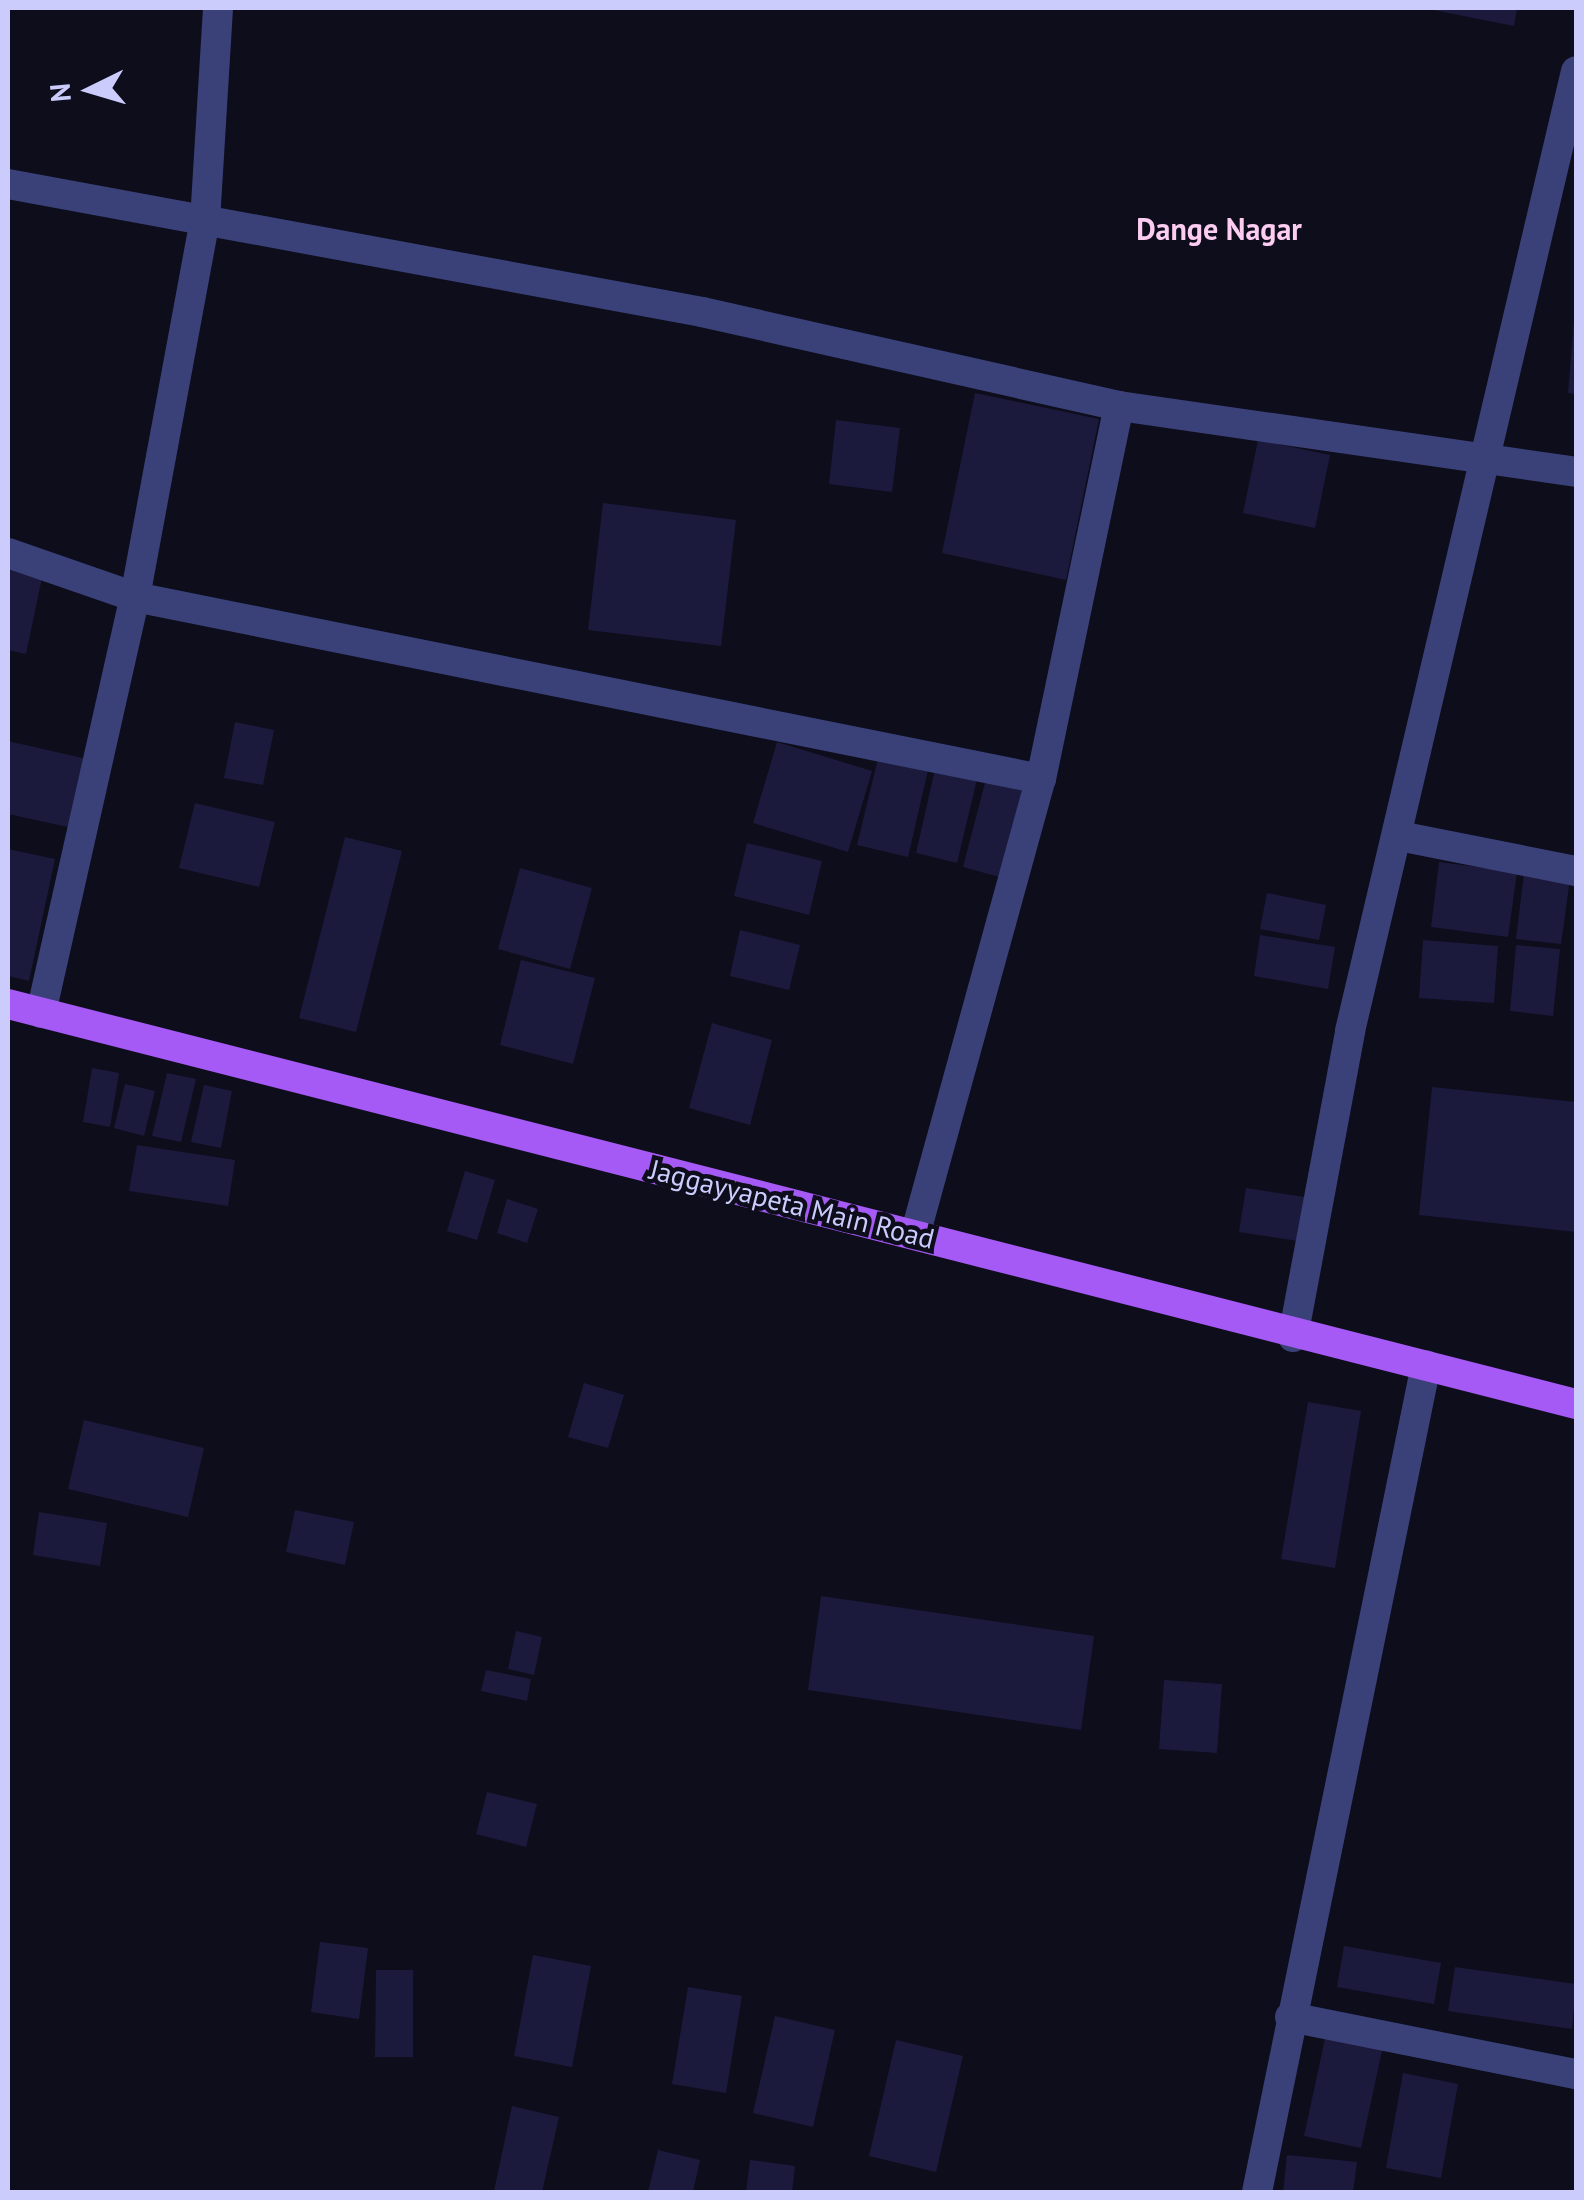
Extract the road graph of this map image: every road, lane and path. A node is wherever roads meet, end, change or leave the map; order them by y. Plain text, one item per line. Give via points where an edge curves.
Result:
1 (218, 8) edge
2 (1575, 87) edge
3 (8, 184) edge
4 (205, 221) junction
5 (1119, 406) junction
6 (1483, 464) junction
7 (1576, 472) edge
8 (8, 553) edge
9 (135, 597) junction
10 (1041, 778) junction
11 (1399, 836) junction
12 (1576, 871) edge
13 (8, 1004) edge
14 (42, 1012) junction
15 (916, 1236) junction
16 (1293, 1334) junction
17 (1426, 1366) junction
18 (1576, 1404) edge
19 (1290, 2016) junction
20 (1576, 2074) edge
21 (1257, 2192) edge

1 - 4 street
2 - 6 street
3 - 4 street
4 - 5 street via 702,312
4 - 9 street
5 - 6 street
5 - 10 street
6 - 7 street
6 - 11 street
8 - 9 street
9 - 10 street
9 - 14 street
10 - 15 street
11 - 12 street
11 - 16 street
13 - 14 main road, Jaggayyapeta Main Road
14 - 15 main road, Jaggayyapeta Main Road
15 - 16 main road, Jaggayyapeta Main Road
16 - 17 main road, Jaggayyapeta Main Road
17 - 18 main road, Jaggayyapeta Main Road
17 - 19 street
19 - 20 street
19 - 21 street

